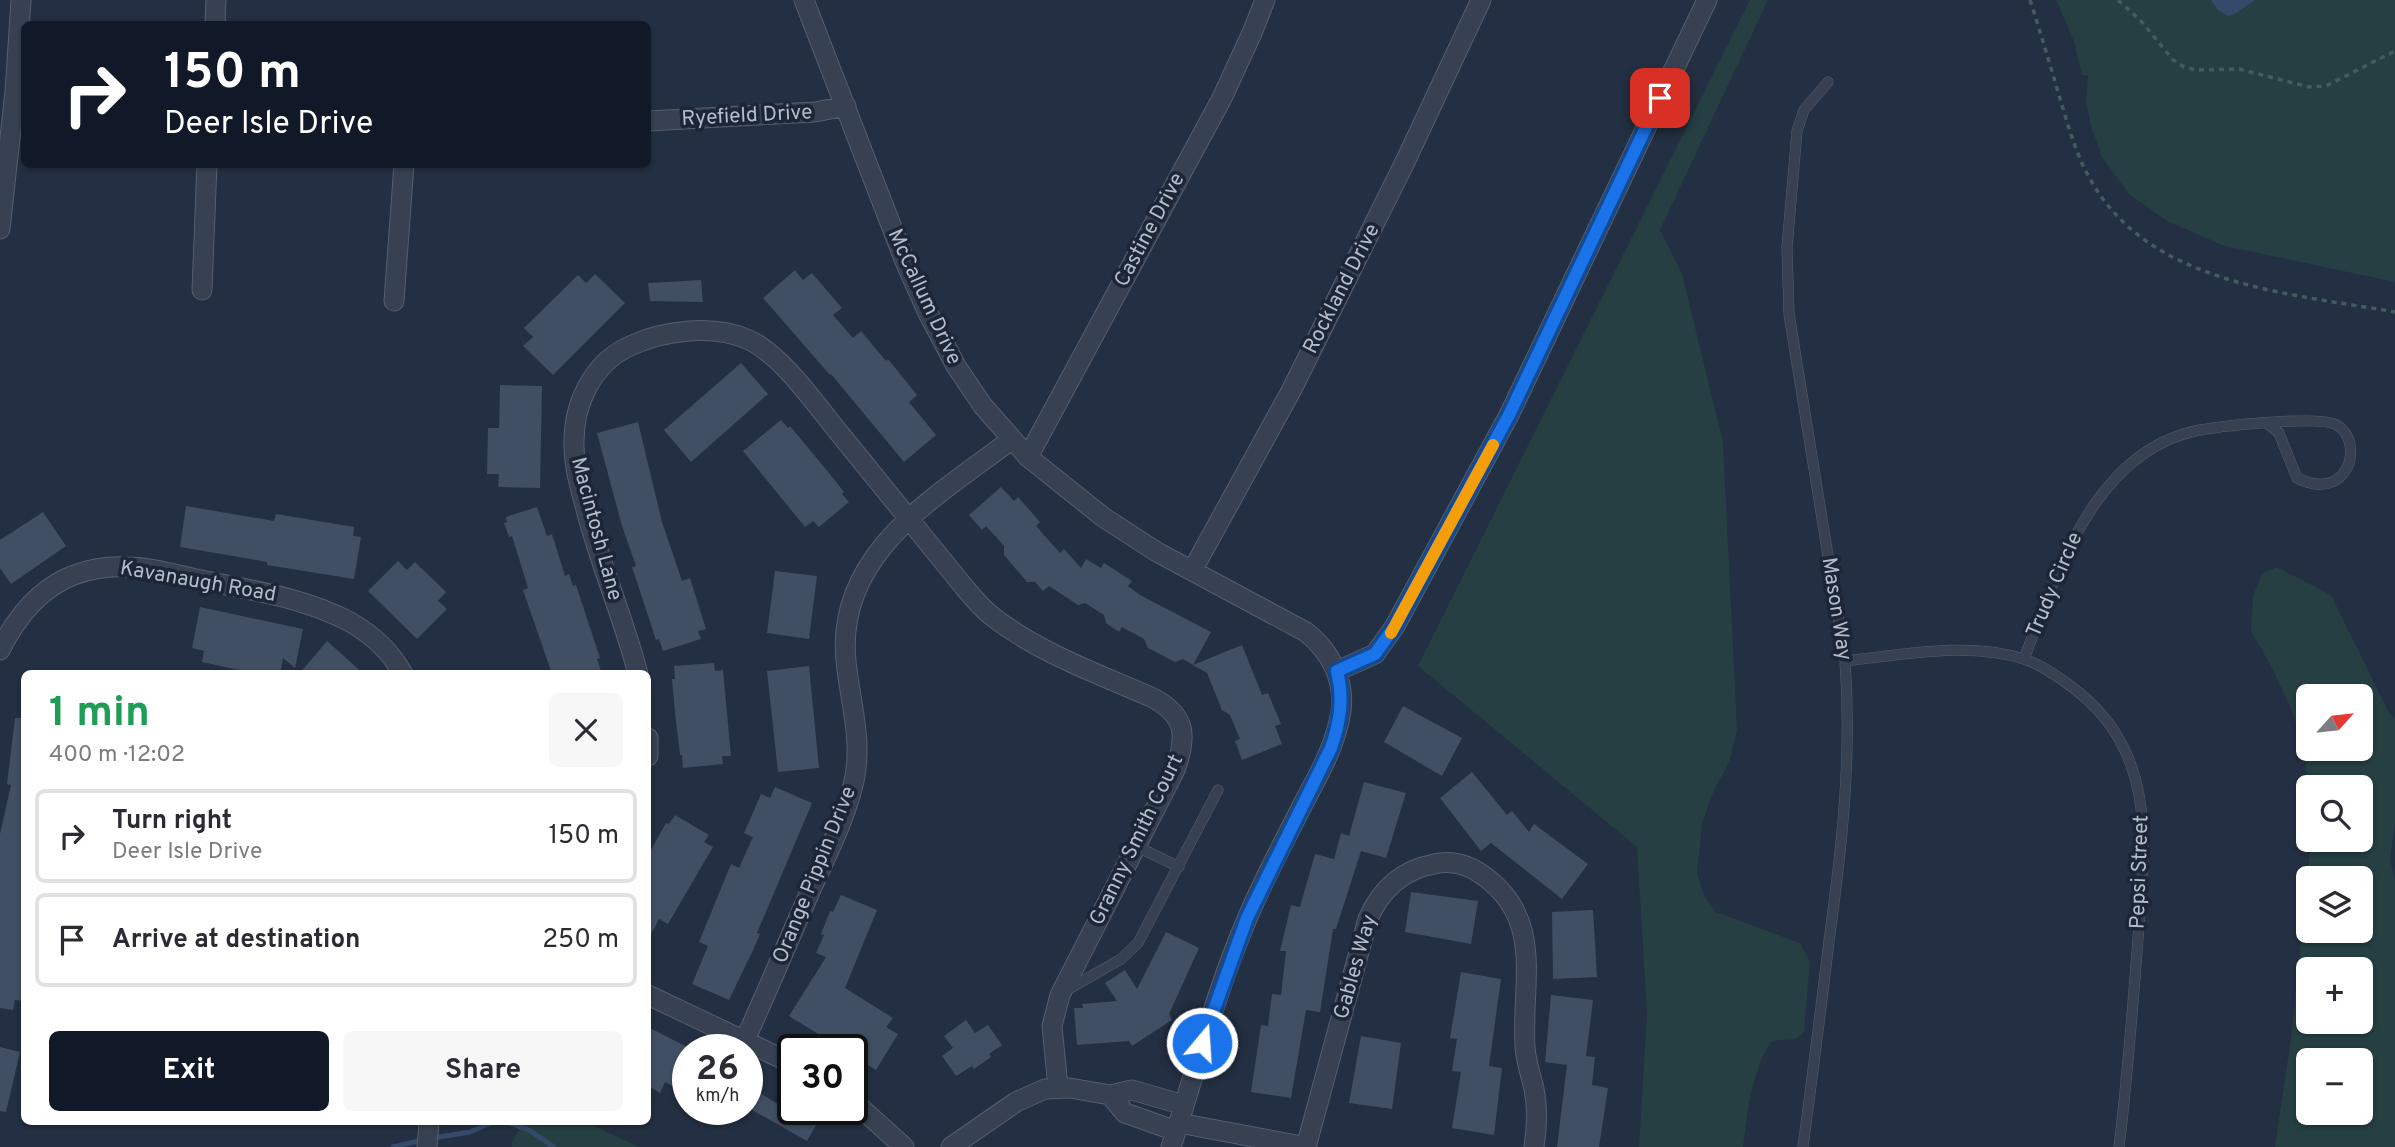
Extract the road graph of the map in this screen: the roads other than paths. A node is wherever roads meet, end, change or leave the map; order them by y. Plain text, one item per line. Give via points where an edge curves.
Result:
1 (21, 0) edge
2 (216, 0) edge
3 (804, 0) edge
4 (1265, 0) edge
5 (1480, 0) edge
6 (1707, 0) edge
7 (215, 21) edge
8 (1828, 82) dead end
9 (13, 92) edge
10 (846, 106) junction
11 (651, 121) edge
12 (207, 168) edge
13 (404, 168) edge
14 (0, 229) edge
15 (202, 290) dead end
16 (394, 301) dead end
17 (2268, 424) junction
18 (1012, 439) junction
19 (1028, 457) junction
20 (909, 518) junction
21 (1192, 572) junction
22 (0, 650) edge
23 (2024, 659) junction
24 (1845, 661) junction
25 (400, 670) edge
26 (637, 670) edge
27 (1337, 671) junction
28 (1218, 790) dead end
29 (1136, 846) junction
30 (1179, 867) junction
31 (1062, 992) junction
32 (651, 997) edge
33 (731, 1034) edge
34 (748, 1034) edge
35 (1058, 1087) junction
36 (1110, 1095) junction
37 (868, 1114) edge
38 (429, 1125) edge
39 (1178, 1126) edge
40 (427, 1147) edge
41 (904, 1147) edge
42 (951, 1147) edge
43 (1307, 1147) edge
44 (1534, 1147) edge
45 (1803, 1147) edge
46 (2119, 1147) edge

1 - 9 street
2 - 7 street
3 - 10 street, McCallum Drive
4 - 19 street, Castine Drive via 1222,98
5 - 21 street, Rockland Drive via 1291,391
6 - 27 street via 1509,415 1395,626 1375,654
8 - 24 lane, Mason Way via 1804,110 1797,131 1787,247 1789,314
9 - 14 street
10 - 11 street, Ryefield Drive via 802,113
10 - 18 street, McCallum Drive via 928,313 968,384
12 - 15 street
13 - 16 street
17 - 17 lane, Trudy Circle via 2315,421 2336,425 2350,446 2347,469 2328,485 2297,478 2279,433
17 - 23 lane, Trudy Circle via 2198,430 2166,440 2125,470 2072,540
18 - 19 street, McCallum Drive
18 - 20 street, Orange Pippin Drive
19 - 21 street, McCallum Drive via 1103,517
20 - 26 street, Macintosh Lane via 802,387 756,344 721,332 687,332 625,348 601,367 586,388 573,444 591,530
20 - 29 street, Granny Smith Court via 994,618 1174,712 1182,729 1183,748
20 - 34 street, Orange Pippin Drive via 878,551 858,584 845,640 857,736 853,784
21 - 27 street, McCallum Drive via 1306,632
22 - 25 street, Kavanaugh Road via 27,609 50,589 86,572 126,566 317,607 370,636
23 - 24 lane, Pepsi Street via 1950,651
23 - 46 lane, Pepsi Street via 2065,682 2101,714 2125,750 2142,801 2144,843
24 - 45 lane, Mason Way via 1848,777 1843,835
27 - 39 street via 1342,700 1337,731 1247,918 1212,1011
28 - 30 lane
29 - 30 lane
29 - 31 street, Granny Smith Court
30 - 31 lane via 1144,936 1129,953
31 - 35 street, Granny Smith Court via 1052,1026
32 - 33 street
35 - 36 street
35 - 42 street via 1016,1102
36 - 39 street via 1125,1113
36 - 39 street via 1132,1090
37 - 41 street
38 - 40 street
39 - 43 street
43 - 44 street, Gables Way via 1376,901 1401,876 1442,862 1473,868 1490,880 1522,928 1527,953 1525,1050 1538,1113

